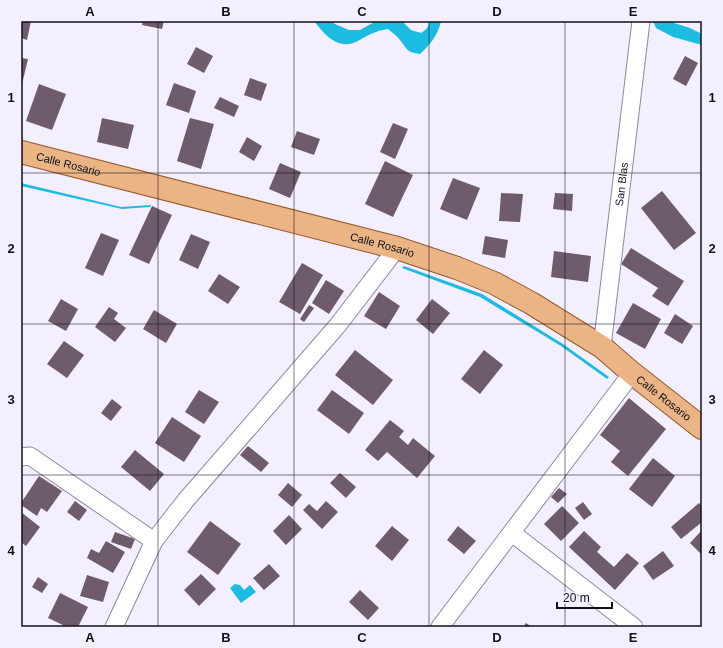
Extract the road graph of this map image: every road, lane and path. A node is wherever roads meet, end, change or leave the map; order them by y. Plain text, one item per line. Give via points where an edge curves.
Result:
1 (641, 21) edge
2 (21, 152) edge
3 (397, 248) junction
4 (602, 347) junction
5 (632, 373) junction
6 (702, 428) edge
7 (21, 457) edge
8 (512, 533) junction
9 (154, 541) junction
10 (114, 627) edge
11 (440, 627) edge
12 (634, 627) edge

1 - 4 street, San Blas
2 - 3 main road, Calle Rosario
3 - 4 main road, Calle Rosario via 494,283
3 - 9 street via 338,325 186,500
4 - 5 main road, Calle Rosario
5 - 6 main road, Calle Rosario
5 - 8 street
7 - 9 street via 30,456
8 - 11 street
8 - 12 street
9 - 10 street

